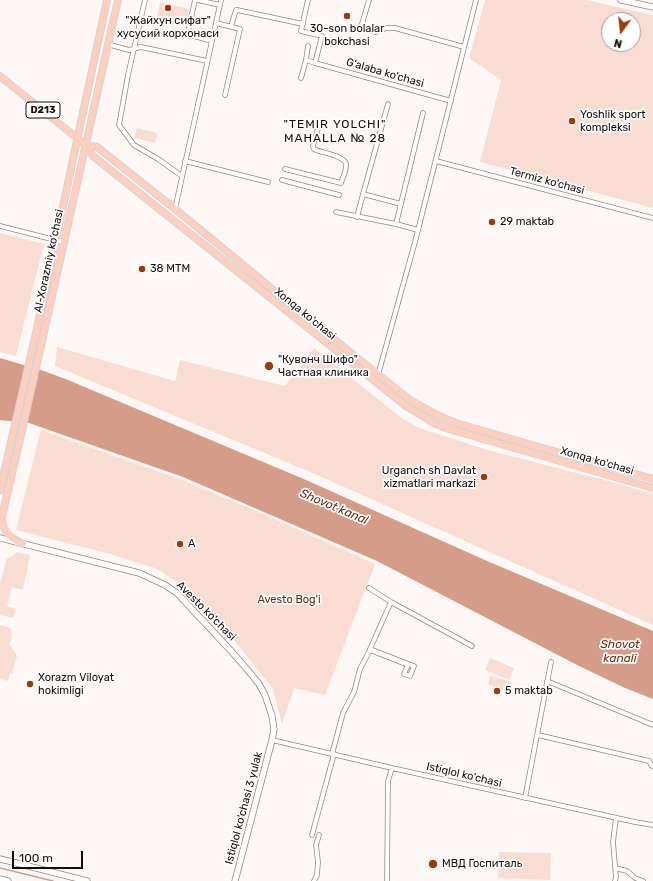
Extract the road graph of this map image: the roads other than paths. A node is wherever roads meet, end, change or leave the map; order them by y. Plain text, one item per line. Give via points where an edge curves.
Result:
1 (107, 0) edge
2 (118, 0) edge
3 (145, 0) edge
4 (197, 0) edge
5 (221, 0) edge
6 (308, 0) edge
7 (369, 0) edge
8 (476, 0) edge
9 (621, 0) edge
10 (220, 5) junction
11 (653, 7) edge
12 (216, 23) junction
13 (302, 24) junction
14 (231, 26) junction
15 (212, 41) junction
16 (107, 44) junction
17 (308, 46) dead end
18 (464, 47) junction
19 (134, 49) junction
20 (306, 60) junction
21 (208, 61) junction
22 (315, 62) junction
23 (0, 76) edge
24 (301, 78) dead end
25 (225, 95) dead end
26 (451, 101) junction
27 (388, 104) dead end
28 (423, 112) dead end
29 (319, 125) dead end
30 (77, 138) junction
31 (85, 145) junction
32 (186, 161) junction
33 (436, 161) junction
34 (285, 169) dead end
35 (182, 176) junction
36 (282, 180) dead end
37 (268, 182) dead end
38 (363, 194) junction
39 (339, 195) dead end
40 (401, 204) junction
41 (175, 209) junction
42 (336, 212) dead end
43 (357, 217) junction
44 (653, 218) edge
45 (396, 224) junction
46 (0, 226) edge
47 (418, 230) junction
48 (55, 240) junction
49 (63, 242) junction
50 (310, 320) junction
51 (305, 327) junction
52 (378, 375) junction
53 (546, 449) junction
54 (544, 456) junction
55 (653, 479) edge
56 (653, 488) edge
57 (0, 490) edge
58 (1, 523) edge
59 (0, 538) edge
60 (23, 544) junction
61 (369, 588) dead end
62 (391, 602) junction
63 (472, 646) dead end
64 (552, 662) dead end
65 (548, 681) junction
66 (653, 724) edge
67 (538, 735) junction
68 (272, 740) junction
69 (333, 754) junction
70 (653, 766) edge
71 (392, 768) junction
72 (525, 798) junction
73 (616, 818) junction
74 (653, 825) edge
75 (312, 835) dead end
76 (318, 835) dead end
77 (0, 859) edge
78 (615, 868) junction
79 (0, 879) edge
80 (8, 881) edge
81 (87, 881) edge
82 (235, 881) edge
83 (314, 881) edge
84 (387, 881) edge
85 (615, 881) edge
86 (643, 881) edge

1 - 30 main road, Al-Xorazmiy ko’chasi
2 - 16 main road, Al-Xorazmiy ko’chasi
3 - 19 street
4 - 10 street
4 - 15 street via 188,32 190,36
5 - 10 street
6 - 13 street
7 - 18 street via 362,24 367,30 376,32 395,28
8 - 18 street
9 - 11 street
10 - 12 street
12 - 14 street
12 - 15 street
13 - 14 street via 237,10
13 - 22 street via 301,31 322,36
14 - 25 street via 240,28
15 - 21 street
16 - 19 street
16 - 31 main road, Al-Xorazmiy ko’chasi
17 - 20 street
18 - 26 street
19 - 21 street via 141,47
19 - 35 street via 119,125 134,145
20 - 22 street, G'alaba ko'chasi
20 - 24 street
21 - 32 street
22 - 26 street, G'alaba ko'chasi
23 - 30 main road, Xonqa ko'chasi / D213
26 - 33 street
27 - 38 street
28 - 40 street
29 - 34 street via 314,149 344,160 346,166 341,183
30 - 31 main road, Xonqa ko'chasi / D213
30 - 48 main road, Al-Xorazmiy ko’chasi
31 - 41 main road, Xonqa ko'chasi via 97,147
31 - 49 main road, Al-Xorazmiy ko’chasi
31 - 51 main road, Xonqa ko'chasi via 93,156
32 - 35 street
32 - 37 street
33 - 44 street, Termiz ko'chasi
33 - 47 street
35 - 41 street
36 - 39 street
38 - 40 street
38 - 43 street
40 - 45 street
41 - 50 main road, Xonqa ko'chasi
42 - 43 street
43 - 45 street
45 - 47 street
46 - 48 street
47 - 52 street
48 - 49 street
48 - 57 main road, Al-Xorazmiy ko’chasi
49 - 58 main road, Al-Xorazmiy ko’chasi
50 - 51 main road
50 - 52 main road, Xonqa ko'chasi
51 - 54 main road, Xonqa ko'chasi via 421,416 449,429
52 - 53 main road, Xonqa ko'chasi via 410,400 439,416
53 - 54 main road
53 - 55 main road, Xonqa ko'chasi
54 - 56 main road, Xonqa ko'chasi
58 - 60 main road via 7,534
59 - 60 street, Avesto ko'chasi
60 - 68 street, Avesto ko'chasi via 139,573 176,593 259,684 272,716
61 - 62 street
62 - 63 street
62 - 69 street via 370,649 414,666 410,676 404,674 408,665 370,650 343,714
64 - 65 street
65 - 66 street
65 - 67 street
67 - 70 street via 648,761
67 - 72 street
68 - 69 street, Istiqlol ko'chasi
68 - 82 street, Istiqlol ko'chasi 3 yulak
69 - 71 street, Istiqlol ko'chasi
69 - 75 street
71 - 72 street, Istiqlol ko'chasi
71 - 84 street via 388,781
72 - 73 street, Istiqlol ko'chasi
73 - 74 street, Istiqlol ko'chasi
73 - 78 street via 613,842
76 - 83 street via 317,875
77 - 81 street
78 - 85 street
78 - 86 street
79 - 80 street

